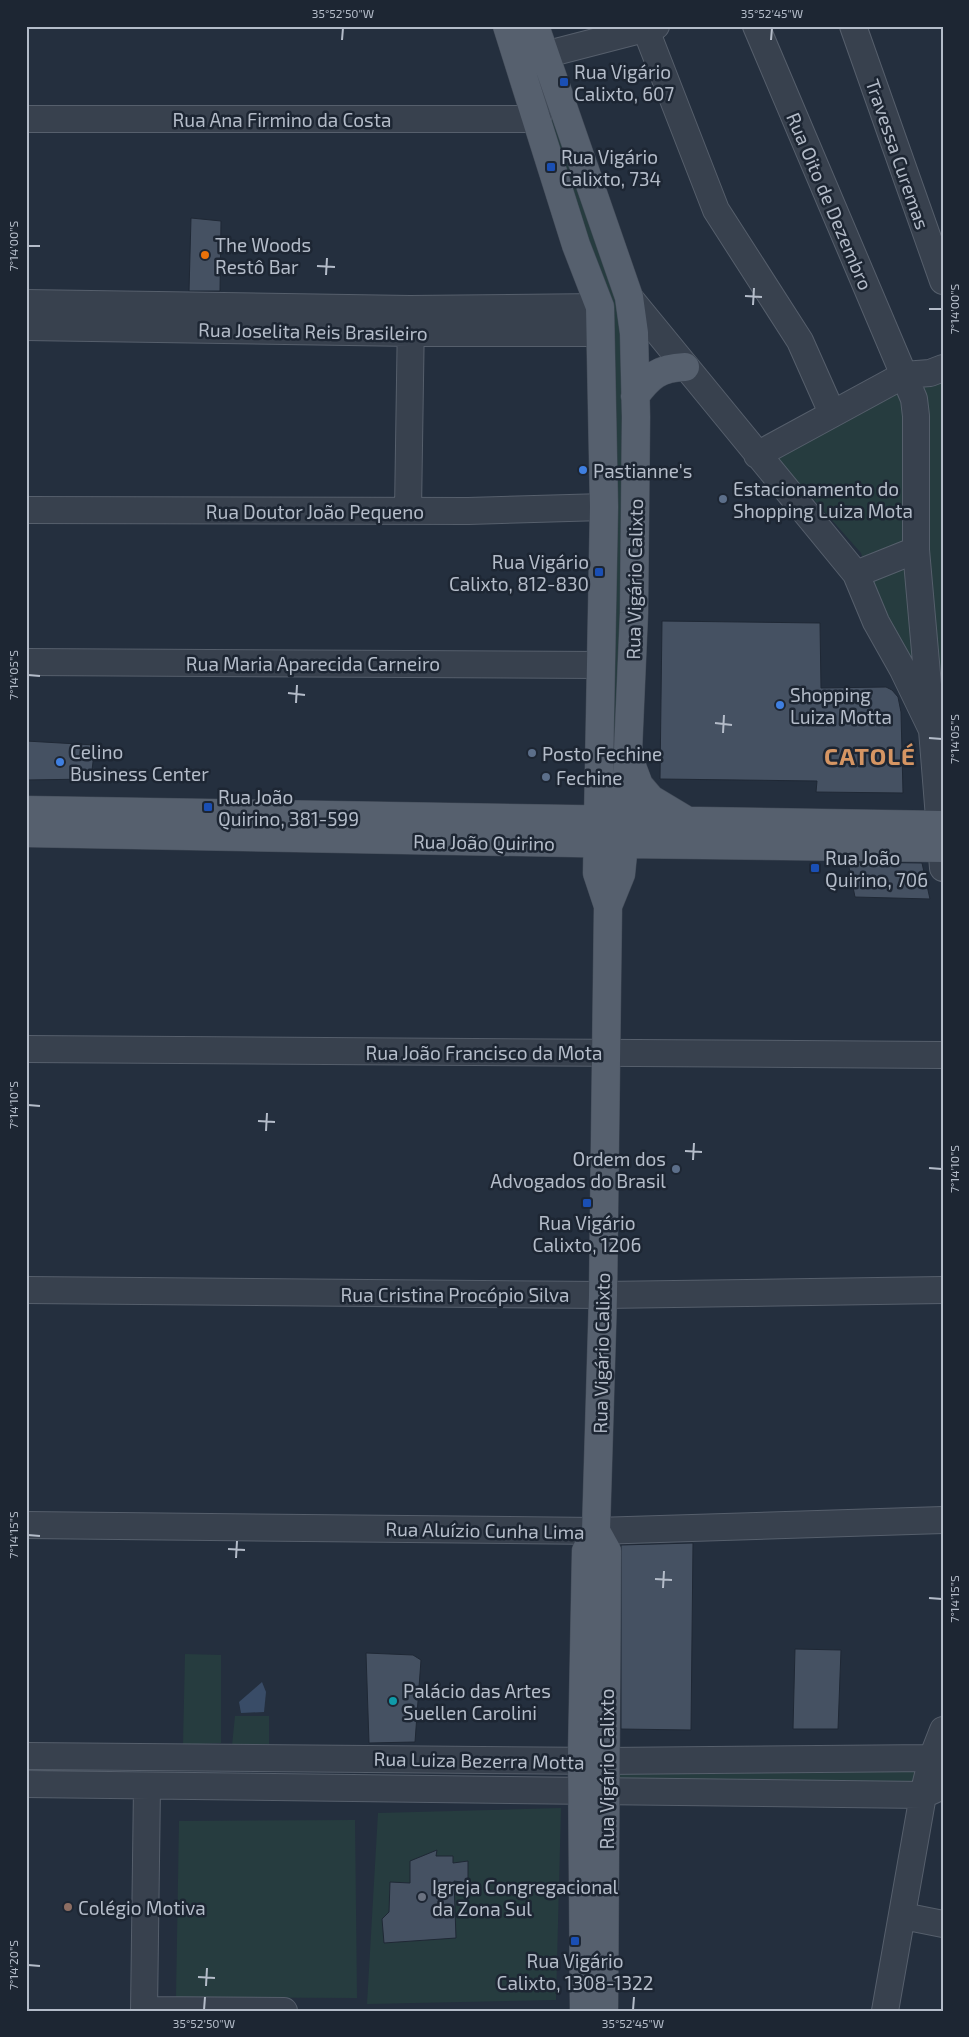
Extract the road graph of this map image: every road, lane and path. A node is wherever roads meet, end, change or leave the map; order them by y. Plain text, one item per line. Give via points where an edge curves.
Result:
1 (508, 26) edge
2 (535, 26) edge
3 (756, 26) edge
4 (853, 26) edge
5 (651, 28) edge
6 (544, 55) junction
7 (26, 119) edge
8 (538, 119) junction
9 (943, 282) edge
10 (629, 297) junction
11 (26, 303) edge
12 (601, 320) junction
13 (411, 321) junction
14 (26, 327) edge
15 (685, 367) junction
16 (943, 368) edge
17 (904, 375) junction
18 (635, 396) junction
19 (832, 413) junction
20 (757, 455) junction
21 (604, 507) junction
22 (26, 510) edge
23 (408, 511) junction
24 (916, 550) junction
25 (856, 574) junction
26 (26, 662) edge
27 (600, 664) junction
28 (932, 730) junction
29 (629, 759) junction
30 (26, 810) edge
31 (687, 821) junction
32 (597, 831) junction
33 (625, 832) junction
34 (26, 833) edge
35 (942, 843) edge
36 (608, 906) junction
37 (26, 1049) edge
38 (607, 1053) junction
39 (943, 1055) edge
40 (26, 1290) edge
41 (943, 1290) edge
42 (603, 1295) junction
43 (943, 1520) edge
44 (26, 1525) edge
45 (596, 1531) junction
46 (943, 1730) edge
47 (26, 1756) edge
48 (420, 1759) junction
49 (594, 1761) junction
50 (937, 1761) edge
51 (26, 1784) edge
52 (147, 1786) junction
53 (419, 1789) junction
54 (933, 1790) edge
55 (594, 1791) junction
56 (903, 1916) junction
57 (943, 1924) edge
58 (144, 2010) edge
59 (284, 2011) edge
60 (584, 2011) edge
61 (604, 2011) edge
62 (886, 2011) edge

1 - 8 main road, Rua Vigário Calixto
2 - 6 main road, Rua Vigário Calixto
3 - 17 street, Rua Oito de Dezembro
4 - 9 street, Travessa Curemas
5 - 6 street
5 - 19 street via 716,210 800,341
6 - 10 main road, Rua Vigário Calixto
7 - 8 street, Rua Ana Firmino da Costa
8 - 12 main road, Rua Vigário Calixto
10 - 15 street
10 - 18 main road, Rua Vigário Calixto via 634,333
11 - 13 street, Rua Joselita Reis Brasileiro
12 - 13 street, Rua Joselita Reis Brasileiro
12 - 21 main road, Rua Vigário Calixto
13 - 14 street, Rua Joselita Reis Brasileiro
13 - 23 street
15 - 18 main road via 674,367 648,378
15 - 20 street
16 - 17 street via 921,375
17 - 19 street
17 - 24 street, Rua Oito de Dezembro via 914,399 916,416
18 - 29 main road, Rua Vigário Calixto via 634,613
19 - 20 street
20 - 25 street
21 - 23 street, Rua Doutor João Pequeno
21 - 27 main road, Rua Vigário Calixto
22 - 23 street, Rua Doutor João Pequeno
24 - 25 street
24 - 28 street, Rua Oito de Dezembro
25 - 28 street via 876,622
26 - 27 street, Rua Maria Aparecida Carneiro
27 - 32 main road, Rua Vigário Calixto
28 - 35 street, Rua Oito de Dezembro
29 - 31 main road via 639,786 651,799
29 - 33 main road, Rua Vigário Calixto
30 - 32 main road, Rua João Quirino
31 - 33 main road, Rua João Quirino
31 - 35 main road, Rua João Quirino
32 - 33 main road, Rua João Quirino
32 - 34 main road, Rua João Quirino
32 - 36 main road, Rua Vigário Calixto via 597,873
33 - 35 main road, Rua João Quirino
33 - 36 main road, Rua Vigário Calixto via 621,874
36 - 38 main road, Rua Vigário Calixto
37 - 38 street, Rua João Francisco da Mota
38 - 39 street, Rua João Francisco da Mota
38 - 42 main road, Rua Vigário Calixto
40 - 42 street, Rua Cristina Procópio Silva
41 - 42 street, Rua Cristina Procópio Silva
42 - 45 main road, Rua Vigário Calixto
43 - 45 street, Rua Aluízio Cunha Lima
44 - 45 street, Rua Aluízio Cunha Lima
45 - 49 main road, Rua Vigário Calixto via 586,1551
46 - 50 street
47 - 48 street, Rua Luiza Bezerra Motta
48 - 49 street, Rua Luiza Bezerra Motta
48 - 53 street
49 - 50 street, Rua Luiza Bezerra Motta
49 - 55 main road, Rua Vigário Calixto
50 - 54 street
51 - 52 street, Rua Luiza Bezerra Motta
52 - 53 street, Rua Luiza Bezerra Motta
52 - 58 street
53 - 55 street, Rua Luiza Bezerra Motta
54 - 55 street, Rua Luiza Bezerra Motta
54 - 56 street
55 - 60 main road, Rua Vigário Calixto
55 - 61 main road, Rua Vigário Calixto
56 - 57 street
56 - 62 street
58 - 59 street

